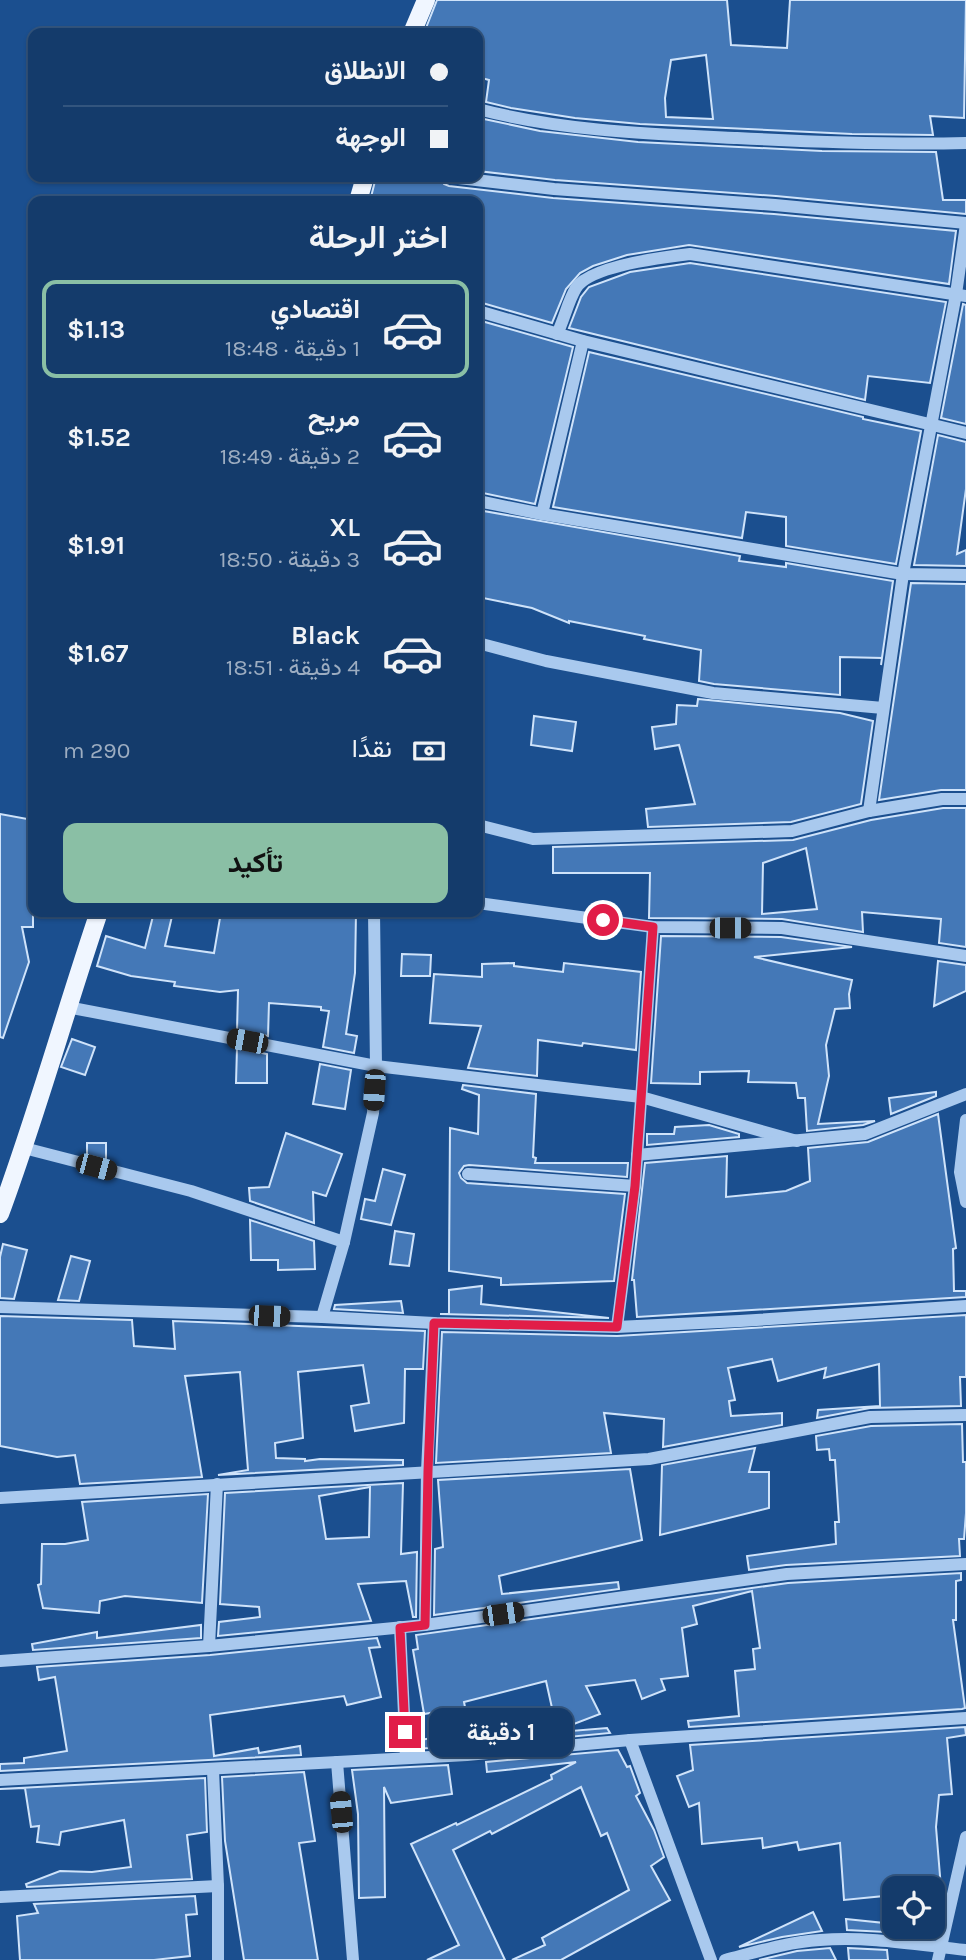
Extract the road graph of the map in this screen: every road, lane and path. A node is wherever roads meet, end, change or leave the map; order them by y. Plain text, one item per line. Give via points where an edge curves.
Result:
1 (426, 0) edge
2 (414, 28) edge
3 (483, 110) edge
4 (966, 143) edge
5 (483, 181) edge
6 (966, 224) edge
7 (961, 295) edge
8 (483, 312) edge
9 (557, 334) junction
10 (583, 341) junction
11 (932, 425) junction
12 (966, 433) edge
13 (483, 502) edge
14 (542, 514) junction
15 (903, 574) junction
16 (966, 575) edge
17 (483, 644) edge
18 (883, 708) junction
19 (966, 799) edge
20 (869, 811) junction
21 (483, 826) edge
22 (483, 904) edge
23 (97, 917) edge
24 (374, 917) edge
25 (653, 927) junction
26 (966, 956) edge
27 (67, 1007) junction
28 (376, 1066) junction
29 (966, 1094) edge
30 (641, 1097) junction
31 (966, 1120) edge
32 (797, 1141) junction
33 (24, 1148) junction
34 (637, 1155) junction
35 (468, 1174) dead end
36 (635, 1186) junction
37 (966, 1202) edge
38 (0, 1213) edge
39 (344, 1242) junction
40 (966, 1306) edge
41 (0, 1307) edge
42 (322, 1317) junction
43 (434, 1323) junction
44 (617, 1327) junction
45 (966, 1415) edge
46 (428, 1471) junction
47 (217, 1484) junction
48 (0, 1498) edge
49 (966, 1564) edge
50 (425, 1625) junction
51 (400, 1628) junction
52 (209, 1646) junction
53 (0, 1661) edge
54 (966, 1718) edge
55 (630, 1740) junction
56 (406, 1758) junction
57 (337, 1762) junction
58 (213, 1770) junction
59 (0, 1780) edge
60 (966, 1838) edge
61 (218, 1886) junction
62 (0, 1897) edge
63 (966, 1950) edge
64 (940, 1954) edge
65 (218, 1960) edge
66 (354, 1960) edge
67 (711, 1960) edge
68 (725, 1960) edge

1 - 2 main road
3 - 4 street via 640,134
5 - 6 street
6 - 7 street
7 - 9 street via 690,254 652,258 584,279
7 - 11 street
8 - 9 street
9 - 10 street
10 - 11 street
10 - 14 street
11 - 12 street
11 - 15 street
13 - 14 street
14 - 15 street
15 - 16 street
15 - 18 street
17 - 18 street via 713,693
18 - 20 street
19 - 20 street
20 - 21 street via 792,831 533,839
22 - 25 street
23 - 27 main road
24 - 28 street
25 - 26 street via 782,929
25 - 30 street
27 - 28 street
27 - 33 main road
28 - 30 street
28 - 39 street via 373,1114
29 - 32 street via 866,1134
30 - 32 street
30 - 34 street
31 - 37 street via 960,1172
32 - 34 street
33 - 38 main road
33 - 39 street via 191,1191
34 - 36 street
35 - 36 street
36 - 44 street
39 - 42 street
40 - 44 street
41 - 42 street
42 - 43 street
43 - 44 street
43 - 46 street
45 - 46 street via 870,1417 649,1459
46 - 47 street
46 - 50 street
47 - 48 street
47 - 52 street
49 - 50 street via 787,1574
50 - 51 street
51 - 52 street
51 - 56 street
52 - 53 street
54 - 55 street
55 - 56 street
55 - 67 street
56 - 57 street
57 - 58 street
57 - 66 street
58 - 59 street
58 - 61 street
60 - 64 street
61 - 62 street
61 - 65 street
63 - 64 street
64 - 68 street via 866,1939 820,1940

